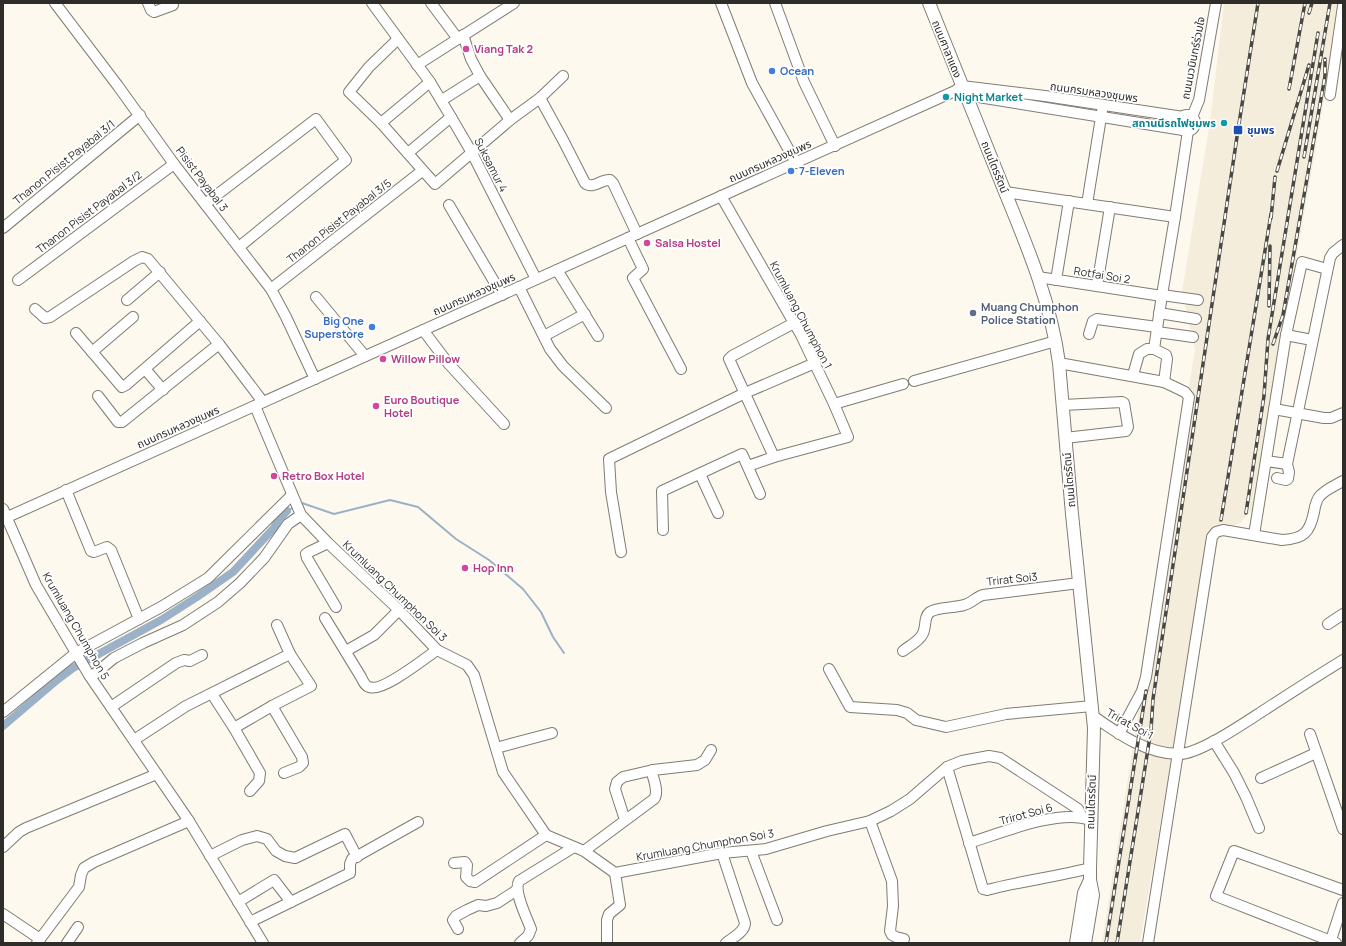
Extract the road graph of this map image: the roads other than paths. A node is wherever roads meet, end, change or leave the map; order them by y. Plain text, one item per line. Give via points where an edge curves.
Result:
1 (55, 3) edge
2 (148, 3) edge
3 (372, 3) edge
4 (431, 3) edge
5 (514, 3) edge
6 (721, 3) edge
7 (775, 3) edge
8 (929, 3) edge
9 (1216, 3) edge
10 (173, 5) dead end
11 (1343, 6) edge
12 (460, 37) junction
13 (398, 39) junction
14 (417, 65) junction
15 (480, 76) junction
16 (563, 76) dead end
17 (430, 82) junction
18 (961, 91) junction
19 (1330, 95) dead end
20 (1045, 96) junction
21 (540, 98) junction
22 (442, 100) junction
23 (1103, 105) junction
24 (1042, 107) junction
25 (140, 115) junction
26 (451, 117) junction
27 (1101, 117) junction
28 (1187, 117) junction
29 (510, 120) junction
30 (380, 123) junction
31 (1185, 131) junction
32 (834, 146) junction
33 (472, 152) junction
34 (408, 153) junction
35 (796, 163) junction
36 (174, 164) junction
37 (422, 171) junction
38 (1005, 192) junction
39 (721, 196) junction
40 (1069, 201) junction
41 (205, 204) junction
42 (1087, 204) junction
43 (448, 205) dead end
44 (1110, 207) junction
45 (1175, 217) junction
46 (3, 228) edge
47 (632, 236) junction
48 (1343, 245) edge
49 (239, 247) junction
50 (1327, 269) junction
51 (557, 270) junction
52 (160, 272) junction
53 (1038, 277) junction
54 (536, 279) junction
55 (18, 280) dead end
56 (1056, 280) junction
57 (1097, 286) junction
58 (519, 287) junction
59 (271, 289) junction
60 (502, 295) junction
61 (1162, 296) junction
62 (316, 297) dead end
63 (126, 300) dead end
64 (1198, 300) dead end
65 (35, 309) dead end
66 (1159, 313) junction
67 (585, 314) junction
68 (133, 317) dead end
69 (1196, 319) dead end
70 (200, 321) junction
71 (794, 323) junction
72 (1157, 329) junction
73 (423, 330) junction
74 (76, 333) dead end
75 (1089, 334) dead end
76 (1286, 335) junction
77 (544, 336) junction
78 (598, 336) dead end
79 (1194, 337) dead end
80 (1312, 340) junction
81 (1056, 341) junction
82 (219, 344) junction
83 (1154, 349) junction
84 (92, 352) junction
85 (365, 356) junction
86 (814, 363) junction
87 (1059, 363) junction
88 (145, 369) junction
89 (681, 369) dead end
90 (1133, 375) junction
91 (315, 379) junction
92 (914, 381) dead end
93 (1164, 382) junction
94 (903, 384) dead end
95 (163, 390) junction
96 (745, 393) junction
97 (98, 396) dead end
98 (259, 404) junction
99 (834, 404) junction
100 (1063, 406) junction
101 (606, 408) dead end
102 (1274, 409) junction
103 (1297, 412) junction
104 (1343, 413) edge
105 (504, 424) dead end
106 (1065, 438) junction
107 (774, 457) junction
108 (1266, 461) junction
109 (1287, 464) junction
110 (748, 466) junction
111 (700, 474) junction
112 (1277, 478) dead end
113 (1343, 481) edge
114 (66, 490) junction
115 (760, 494) dead end
116 (293, 497) junction
117 (718, 513) dead end
118 (301, 514) junction
119 (4, 515) edge
120 (663, 530) dead end
121 (1254, 535) junction
122 (328, 543) junction
123 (621, 552) dead end
124 (1079, 583) junction
125 (336, 608) dead end
126 (399, 610) junction
127 (1343, 614) edge
128 (140, 618) junction
129 (325, 618) dead end
130 (1328, 624) dead end
131 (277, 625) dead end
132 (437, 650) junction
133 (346, 651) junction
134 (903, 651) dead end
135 (77, 654) junction
136 (290, 654) junction
137 (202, 655) dead end
138 (1343, 660) edge
139 (829, 669) dead end
140 (90, 676) junction
141 (212, 694) junction
142 (272, 706) junction
143 (111, 707) junction
144 (3, 712) edge
145 (1093, 717) junction
146 (234, 728) junction
147 (552, 733) dead end
148 (1119, 734) junction
149 (1310, 734) dead end
150 (134, 740) junction
151 (1214, 741) junction
152 (496, 748) junction
153 (711, 750) dead end
154 (1316, 752) junction
155 (1179, 755) junction
156 (947, 767) junction
157 (653, 770) junction
158 (284, 773) dead end
159 (157, 774) junction
160 (1261, 778) dead end
161 (250, 791) dead end
162 (1088, 816) junction
163 (625, 820) junction
164 (870, 821) junction
165 (189, 822) junction
166 (418, 822) dead end
167 (1259, 828) dead end
168 (1343, 829) edge
169 (546, 835) junction
170 (969, 843) junction
171 (3, 847) edge
172 (574, 847) junction
173 (584, 851) junction
174 (751, 851) junction
175 (722, 853) junction
176 (210, 856) junction
177 (357, 856) junction
178 (454, 863) dead end
179 (615, 874) junction
180 (1090, 874) junction
181 (517, 890) junction
182 (1343, 890) edge
183 (238, 902) junction
184 (291, 902) junction
185 (1343, 903) edge
186 (3, 914) edge
187 (777, 920) dead end
188 (250, 922) junction
189 (78, 927) dead end
190 (458, 929) dead end
191 (904, 939) dead end
192 (38, 941) edge
193 (1332, 942) edge
194 (67, 943) edge
195 (263, 943) edge
196 (520, 943) edge
197 (607, 943) edge
198 (726, 943) edge
199 (1076, 943) edge
200 (1085, 943) edge
201 (1148, 943) edge

1 - 25 street, Pisist Payabal 3
2 - 10 street via 154,12
3 - 13 street, Suksamur 4
4 - 12 street
5 - 12 street
6 - 35 street via 752,83
7 - 32 street via 804,82
8 - 18 main road, ถนนศาลาแดง
9 - 28 street, ถนนนวมินทร์ร่วมใจ via 1199,100
11 - 19 street
12 - 14 street
12 - 15 street
13 - 14 street, Suksamur 4
13 - 30 street via 369,67 349,92
14 - 17 street, Suksamur 4
15 - 22 street
15 - 29 street
16 - 21 street
17 - 22 street, Suksamur 4
17 - 30 street
18 - 20 street, ถนนกรมหลวงชุมพร
18 - 24 street, ถนนกรมหลวงชุมพร
18 - 32 street, ถนนกรมหลวงชุมพร
18 - 38 main road, ถนนไตรรัตน์
20 - 23 street, ถนนกรมหลวงชุมพร
20 - 24 street
21 - 29 street
21 - 47 street via 585,183 592,186 606,179 613,184
22 - 26 street, Suksamur 4
23 - 27 street
23 - 28 street, ถนนกรมหลวงชุมพร
24 - 27 street, ถนนกรมหลวงชุมพร
25 - 36 street, Pisist Payabal 3
25 - 46 street, Thanon Pisist Payabal 3/1
26 - 33 street, Suksamur 4
26 - 34 street
27 - 31 street, ถนนกรมหลวงชุมพร
27 - 42 street
28 - 31 street, ถนนนวมินทร์ร่วมใจ via 1194,120 1195,125 1193,129
29 - 33 street
30 - 34 street
31 - 45 street
32 - 35 street, ถนนกรมหลวงชุมพร
33 - 37 street via 435,184
33 - 54 street, Suksamur 4
34 - 37 street
35 - 39 street, ถนนกรมหลวงชุมพร
36 - 41 street, Pisist Payabal 3
36 - 55 street, Thanon Pisist Payabal 3/2
37 - 59 street, Thanon Pisist Payabal 3/5
38 - 40 street
38 - 53 main road, ถนนไตรรัตน์
39 - 47 street, ถนนกรมหลวงชุมพร
39 - 71 street, Krumluang Chumphon 1
40 - 42 street
40 - 56 street
41 - 49 street, Pisist Payabal 3
41 - 49 street via 316,119 346,160
42 - 44 street
43 - 60 street
44 - 45 street
44 - 57 street
45 - 61 street
47 - 51 street, ถนนกรมหลวงชุมพร
47 - 89 street via 643,269 633,278
48 - 50 street via 1333,253
49 - 59 street, Pisist Payabal 3
50 - 76 street via 1302,262
50 - 80 street
51 - 54 street, ถนนกรมหลวงชุมพร
51 - 67 street
52 - 63 street
52 - 65 street, Krumluang Chumphon Soi 3 via 148,259 142,257 50,317 45,318
52 - 70 street, Krumluang Chumphon Soi 3
53 - 56 street, Rotfai Soi 2
53 - 81 main road, ถนนไตรรัตน์
54 - 58 street, ถนนกรมหลวงชุมพร
56 - 57 street, Rotfai Soi 2
57 - 61 street, Rotfai Soi 2
58 - 60 street, ถนนกรมหลวงชุมพร
58 - 77 street
59 - 91 street, Pisist Payabal 3
60 - 73 street, ถนนกรมหลวงชุมพร
61 - 64 street, Rotfai Soi 2
61 - 66 street
62 - 85 street
66 - 69 street
66 - 72 street
67 - 77 street
67 - 78 street
68 - 84 street
70 - 82 street, Krumluang Chumphon Soi 3
70 - 88 street
71 - 86 street, Krumluang Chumphon 1
71 - 96 street via 729,360
72 - 75 street via 1097,319 1093,321
72 - 79 street
72 - 83 street
73 - 85 street, ถนนกรมหลวงชุมพร
73 - 105 street via 448,363
74 - 84 street
76 - 80 street
76 - 102 street
77 - 101 street via 563,366
80 - 103 street
81 - 87 main road, ถนนไตรรัตน์
81 - 92 street
82 - 95 street
82 - 98 street, Krumluang Chumphon Soi 3
83 - 90 street via 1147,349 1139,354
83 - 93 street via 1166,355
84 - 88 street via 122,387
85 - 91 street, ถนนกรมหลวงชุมพร
86 - 96 street
86 - 99 street, Krumluang Chumphon 1
87 - 90 street
87 - 100 main road, ถนนไตรรัตน์
88 - 95 street
90 - 93 street
91 - 98 street, ถนนกรมหลวงชุมพร
93 - 148 street via 1186,392 1189,397 1146,677 1142,691
94 - 99 street
95 - 97 street via 122,422 118,422
96 - 107 street
96 - 123 street via 609,459 611,492
98 - 114 street, ถนนกรมหลวงชุมพร
98 - 116 street, Krumluang Chumphon Soi 3
99 - 107 street, Krumluang Chumphon 1 via 848,437
100 - 106 main road, ถนนไตรรัตน์
100 - 106 street via 1122,402 1128,427 1126,431
102 - 103 street
102 - 108 street
103 - 104 street via 1324,418
103 - 109 street
106 - 124 main road, ถนนไตรรัตน์
107 - 110 street
108 - 109 street
108 - 121 street
109 - 112 street via 1288,479
110 - 111 street via 742,454
110 - 115 street
111 - 117 street
111 - 120 street via 662,491
113 - 121 street via 1319,497 1312,524 1304,534 1282,540
114 - 119 street, ถนนกรมหลวงชุมพร
114 - 128 street via 90,549 94,552 107,547 111,550
116 - 118 street, Krumluang Chumphon Soi 3
116 - 128 street via 208,578
118 - 122 street, Krumluang Chumphon Soi 3
118 - 140 street via 288,524 264,558 218,602 183,625 114,658
119 - 135 street, Krumluang Chumphon 5 via 36,585
121 - 155 street via 1223,530 1216,532 1212,537
122 - 125 street via 306,554
122 - 126 street, Krumluang Chumphon Soi 3
124 - 134 street, Trirat Soi3 via 983,594 965,605 935,610 926,616 923,634
124 - 145 main road, ถนนไตรรัตน์
126 - 132 street, Krumluang Chumphon Soi 3
126 - 133 street via 374,634
127 - 130 street
128 - 135 street
129 - 133 street
131 - 136 street
132 - 133 street via 391,682 376,688 366,686
132 - 152 street, Krumluang Chumphon Soi 3 via 471,669
135 - 140 street, Krumluang Chumphon 5
135 - 144 street
136 - 141 street
136 - 142 street via 311,686
137 - 143 street via 190,661 176,663
138 - 151 street
139 - 145 street via 850,707 897,710 928,724 946,727 1006,714
140 - 143 street, Krumluang Chumphon 5
141 - 146 street
141 - 150 street via 186,706
142 - 146 street
142 - 158 street via 302,757 303,763 299,767
143 - 150 street, Krumluang Chumphon 5
145 - 148 street, Trirat Soi 1
145 - 162 main road, ถนนไตรรัตน์
146 - 161 street via 260,773 259,781
147 - 152 street
148 - 155 street, Trirat Soi 1 via 1154,751
149 - 154 street
150 - 159 street, Krumluang Chumphon 5
151 - 155 street via 1198,750
151 - 167 street via 1234,773
152 - 169 street, Krumluang Chumphon Soi 3 via 503,772
153 - 157 street via 705,760 697,765
154 - 160 street
154 - 168 street
155 - 201 street
156 - 162 street, Krumluang Chumphon Soi 3 via 962,761 989,756 1000,758
156 - 164 street, Krumluang Chumphon Soi 3 via 891,812
156 - 170 street
157 - 163 street via 656,796
157 - 163 street via 623,777 617,782 615,789
159 - 165 street, Krumluang Chumphon 5
159 - 171 street via 26,828
162 - 170 street, Trirot Soi 6 via 1053,817
162 - 180 main road, ถนนไตรรัตน์
163 - 173 street
164 - 174 street, Krumluang Chumphon Soi 3
164 - 191 street via 892,881 890,931 896,938
165 - 176 street, Krumluang Chumphon 5
165 - 192 street via 88,864 82,871 79,887
166 - 177 street
169 - 172 street
169 - 178 street via 475,882 466,877 465,862
170 - 180 street via 983,889 1067,874
172 - 173 street
172 - 181 street via 519,881
173 - 179 street
174 - 175 street, Krumluang Chumphon Soi 3
174 - 187 street
175 - 179 street, Krumluang Chumphon Soi 3
175 - 198 street via 745,923 743,930
176 - 177 street via 242,840 257,836 267,839 276,851 284,856 295,858 345,834
176 - 183 street, Krumluang Chumphon 5
177 - 184 street via 352,859 350,873
179 - 197 street via 620,905 606,920
180 - 199 main road via 1084,893
180 - 200 main road via 1093,895
181 - 190 street via 496,903 478,905 456,916 453,920
181 - 196 street via 531,929
182 - 193 street via 1234,851 1216,896
183 - 184 street via 274,880
183 - 188 street, Krumluang Chumphon 5
184 - 188 street
185 - 193 street
186 - 192 street
188 - 195 street, Krumluang Chumphon 5
189 - 194 street

